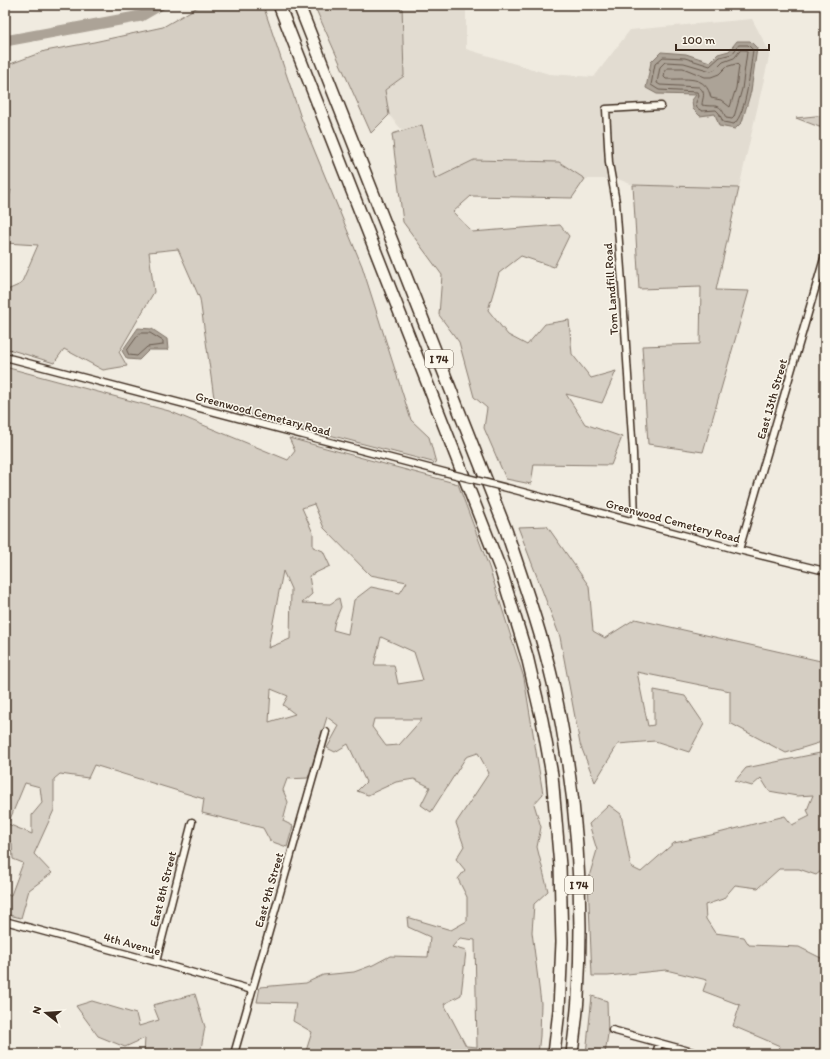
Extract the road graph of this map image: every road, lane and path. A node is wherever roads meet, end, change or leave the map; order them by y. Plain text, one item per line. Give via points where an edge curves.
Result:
1 (279, 5) edge
2 (299, 6) edge
3 (661, 106) dead end
4 (825, 255) edge
5 (5, 358) edge
6 (516, 490) joint
7 (635, 522) junction
8 (739, 550) junction
9 (825, 571) edge
10 (326, 732) dead end
11 (192, 822) dead end
12 (5, 921) edge
13 (156, 962) junction
14 (252, 990) junction
15 (612, 1030) dead end
16 (659, 1043) junction
17 (234, 1054) edge
18 (554, 1054) edge
19 (572, 1054) edge
20 (656, 1054) edge
21 (700, 1054) edge

1 - 18 highway, I 74 via 502,571 527,656 552,775 560,866 562,942
2 - 19 highway, I 74 via 506,530 532,606 551,676 568,759 577,845 580,920 578,997
3 - 7 street, Tom Landfill Road via 606,109 609,163 616,202 633,453
4 - 8 street, East 13th Street
5 - 6 street, Greenwood Cemetary Road, bridge
6 - 7 street, Greenwood Cemetery Road
7 - 8 street, Greenwood Cemetery Road
8 - 9 street, Greenwood Cemetery Road
10 - 14 street, East 9th Street
11 - 13 street, East 8th Street
12 - 13 street, 4th Avenue
13 - 14 street, 4th Avenue
14 - 17 street, East 9th Street
15 - 16 street
16 - 20 street
16 - 21 street

